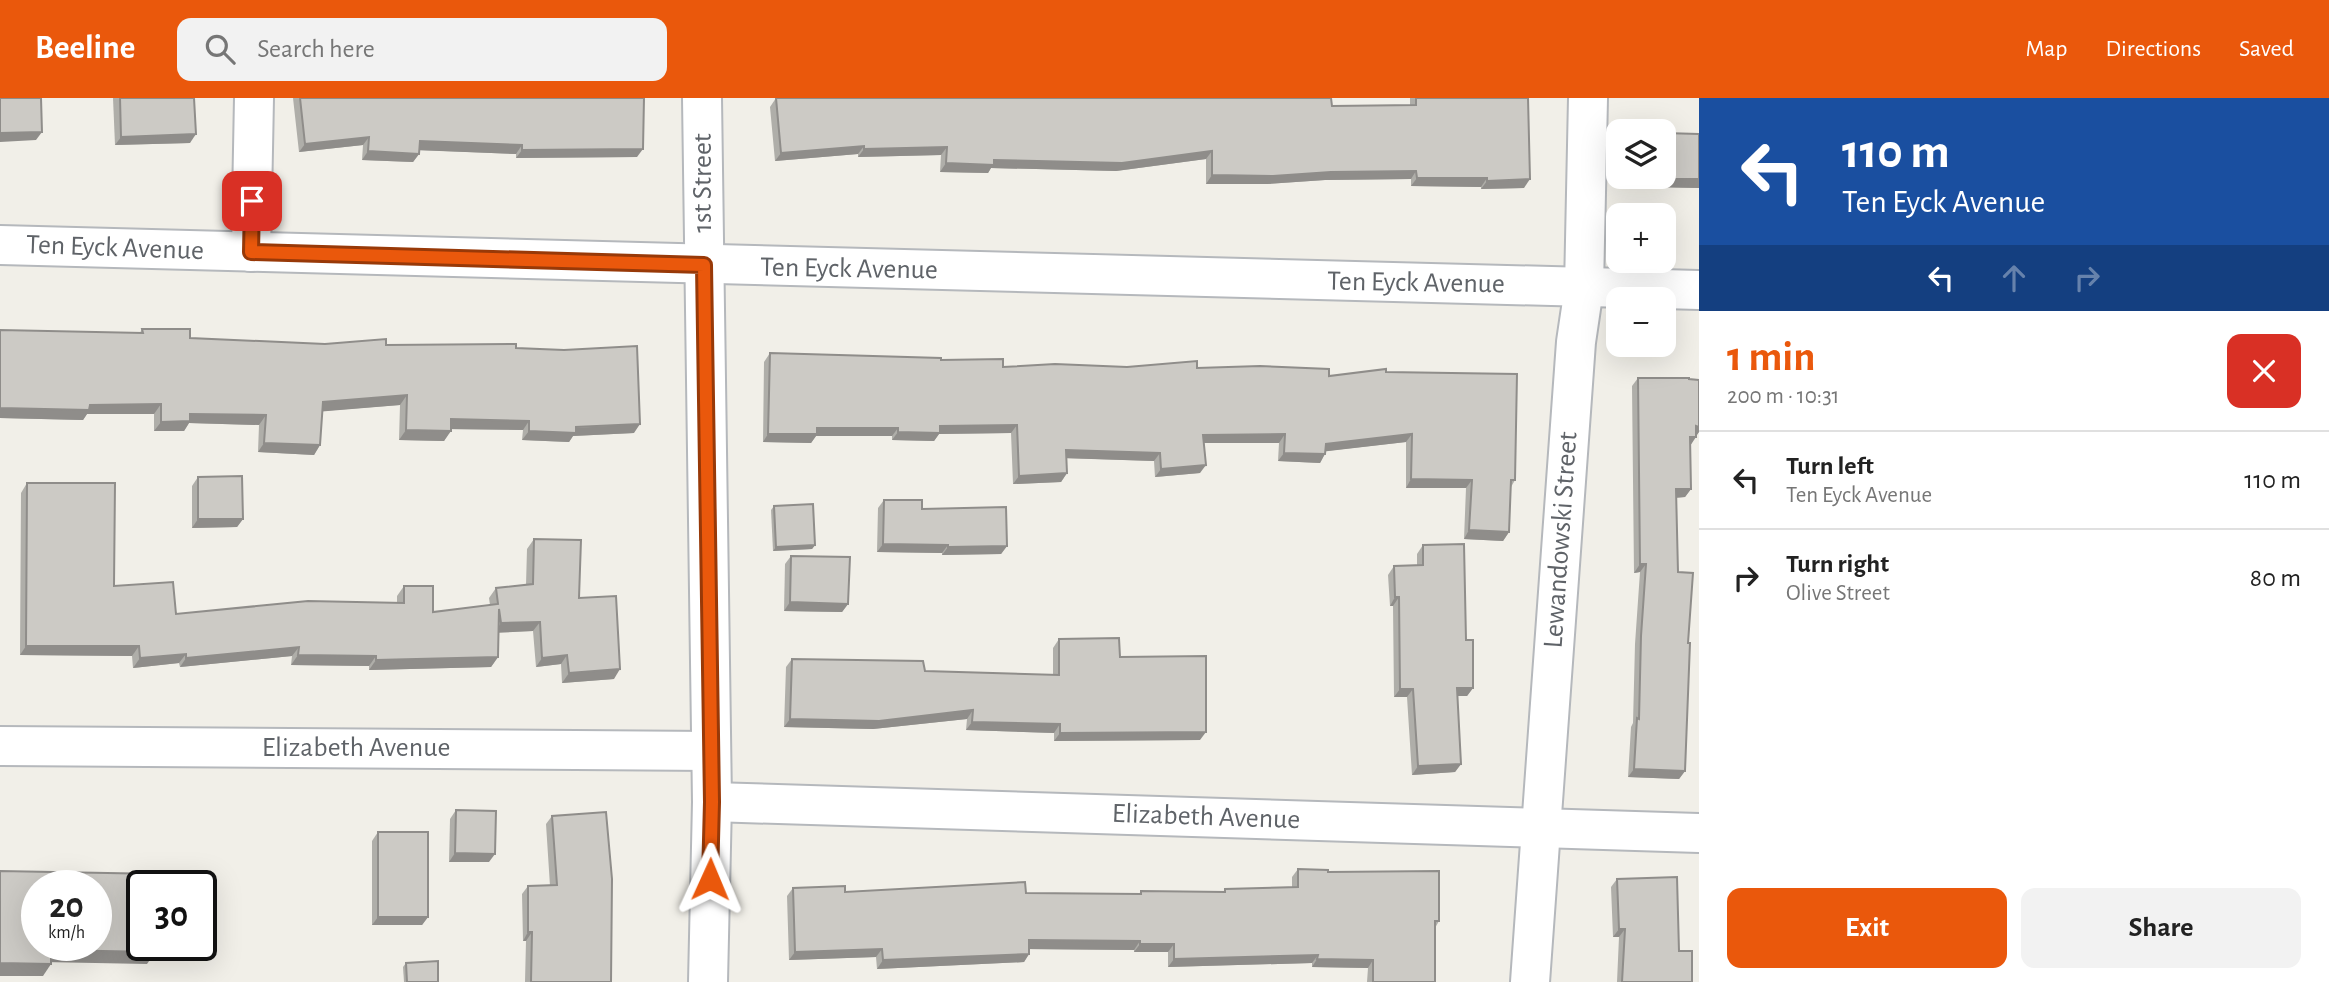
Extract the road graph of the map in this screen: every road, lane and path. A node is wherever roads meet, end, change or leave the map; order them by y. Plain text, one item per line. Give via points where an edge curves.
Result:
1 (254, 98) edge
2 (702, 98) edge
3 (1588, 98) edge
4 (0, 245) edge
5 (251, 252) junction
6 (704, 265) junction
7 (1584, 288) junction
8 (1699, 290) edge
9 (0, 746) edge
10 (711, 751) junction
11 (712, 802) junction
12 (1542, 828) junction
13 (1699, 834) edge
14 (708, 982) edge
15 (1530, 982) edge

1 - 5 street
2 - 6 street, 1st Street
3 - 7 street, Lewandowski Street
4 - 5 street, Ten Eyck Avenue
5 - 6 street, Ten Eyck Avenue
6 - 7 street, Ten Eyck Avenue
6 - 10 street, 1st Street
7 - 8 street, Ten Eyck Avenue
7 - 12 street, Lewandowski Street via 1576,342
9 - 10 street, Elizabeth Avenue
10 - 11 street, 1st Street
11 - 12 street, Elizabeth Avenue
11 - 14 street, 1st Street
12 - 13 street, Elizabeth Avenue
12 - 15 street, Lewandowski Street

